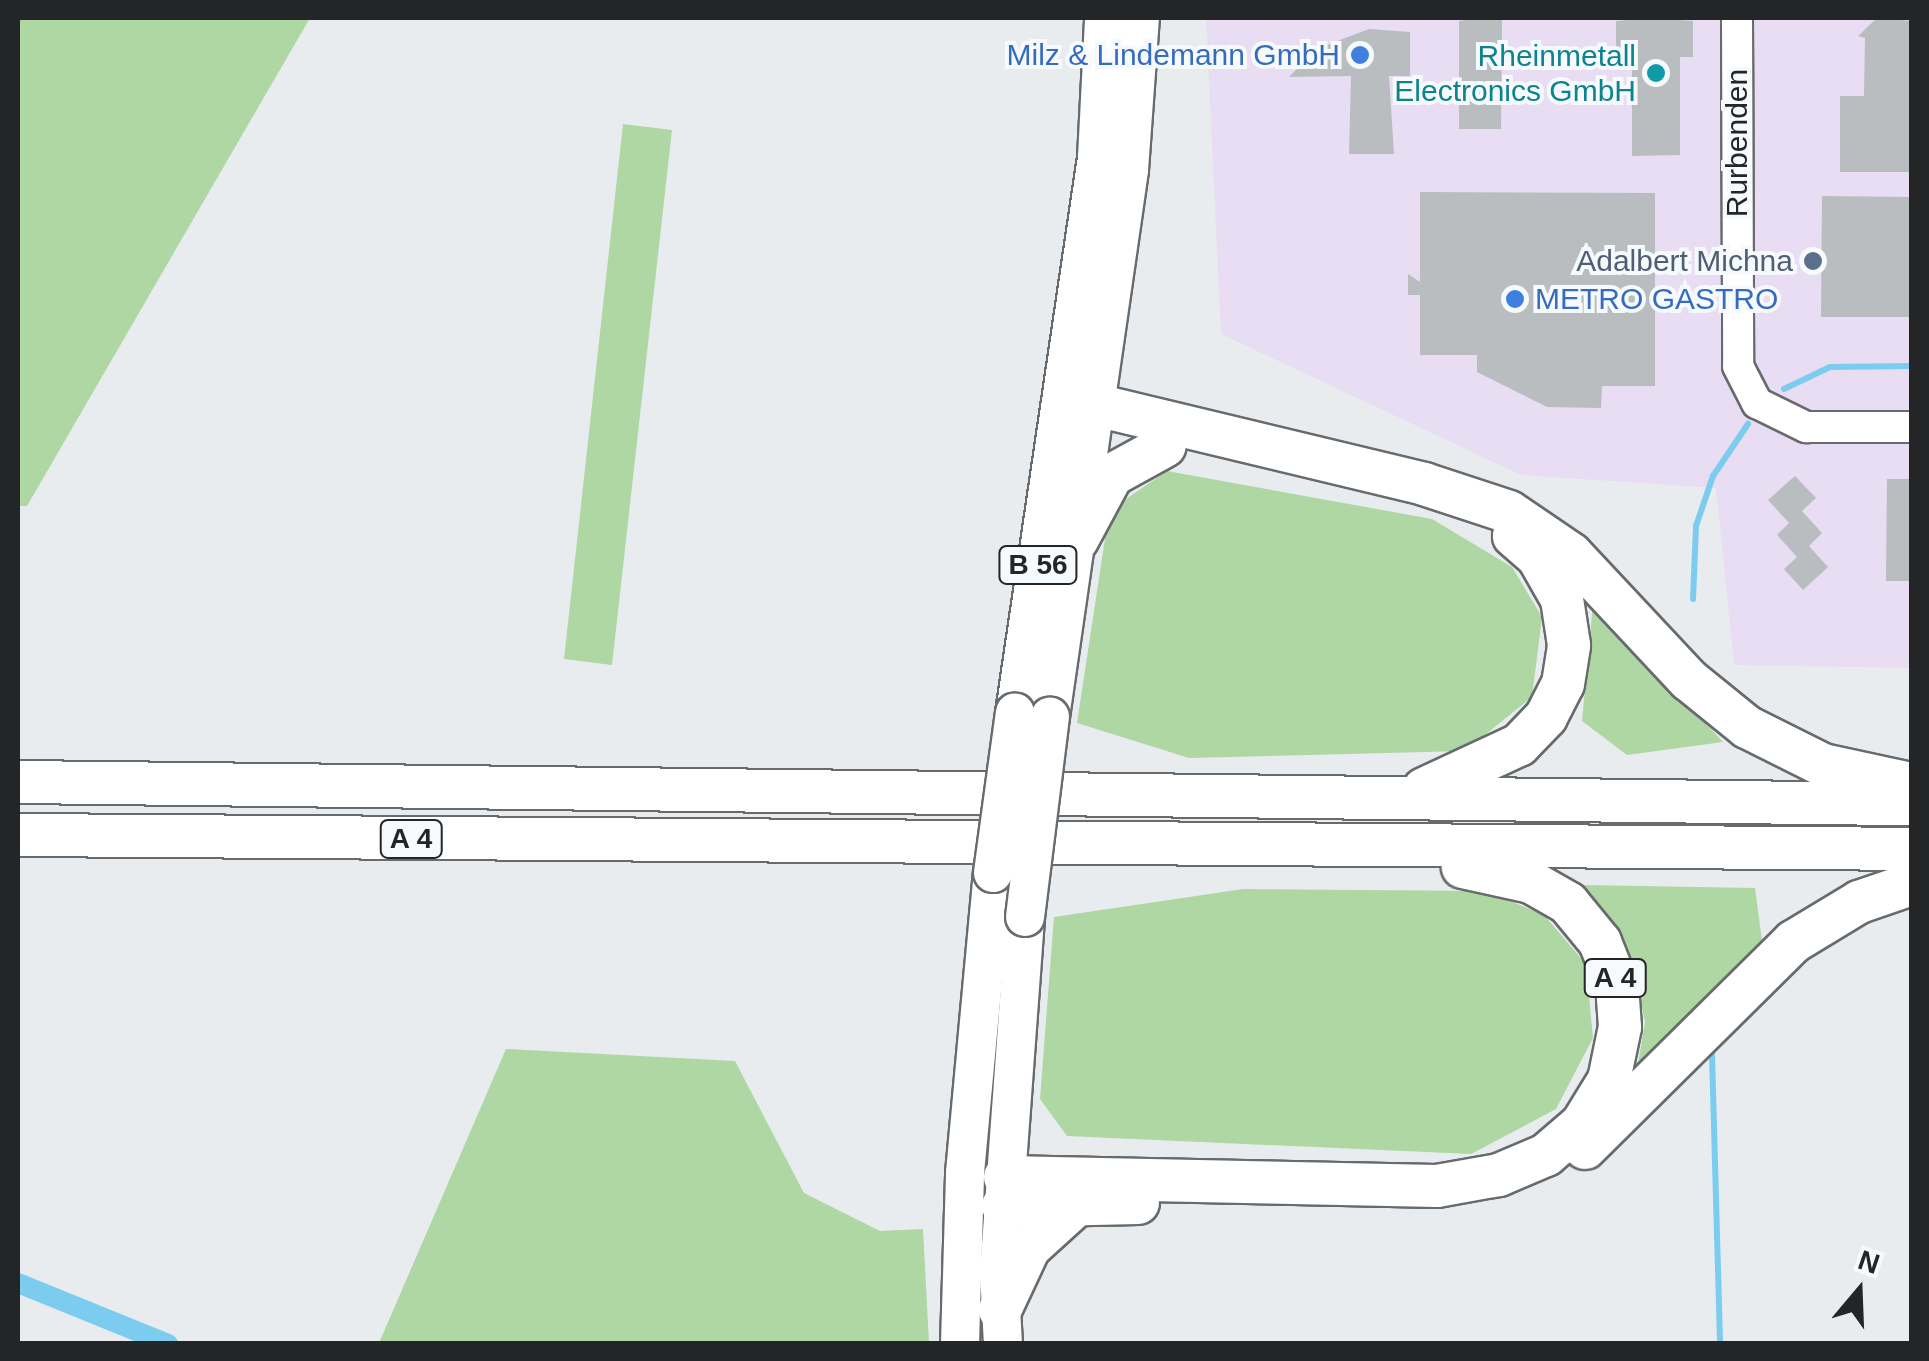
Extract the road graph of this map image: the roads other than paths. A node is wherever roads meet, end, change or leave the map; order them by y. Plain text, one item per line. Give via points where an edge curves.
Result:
1 (1104, 18) edge
2 (1160, 18) edge
3 (1737, 18) edge
4 (1140, 35) edge
5 (1083, 418) junction
6 (1912, 428) edge
7 (1166, 446) junction
8 (1078, 540) junction
9 (1033, 715) junction
10 (18, 782) edge
11 (1912, 784) edge
12 (1401, 797) junction
13 (1912, 804) edge
14 (18, 835) edge
15 (1349, 848) junction
16 (1912, 849) edge
17 (1912, 884) edge
18 (984, 1190) junction
19 (1072, 1209) junction
20 (1001, 1327) edge
21 (960, 1344) edge

1 - 5 main road, B 56
2 - 4 street
3 - 6 street, Rurbenden via 1738,366 1756,404 1806,427
4 - 5 main road, B 56
5 - 7 highway
5 - 8 main road, B 56
5 - 9 main road, B 56
5 - 11 highway via 1478,500 1522,519 1563,547 1689,680 1746,727 1823,764
7 - 8 highway via 1112,474
7 - 12 highway via 1444,504 1504,530 1547,569 1562,598 1569,645 1553,706 1507,754
8 - 9 main road, B 56
9 - 18 main road, B 56, bridge via 1006,915
10 - 12 highway, A 4
12 - 13 highway, A 4
14 - 15 highway, A 4
15 - 16 highway, A 4
15 - 18 highway, A 4 via 1496,872 1557,894 1594,933 1617,984 1616,1055 1582,1124 1532,1163 1436,1186
17 - 19 highway via 1859,902 1807,931 1606,1132 1554,1171 1507,1193 1435,1204 1175,1201
18 - 19 highway
18 - 20 main road, B 56
18 - 21 main road, B 56
19 - 20 highway via 1029,1248

